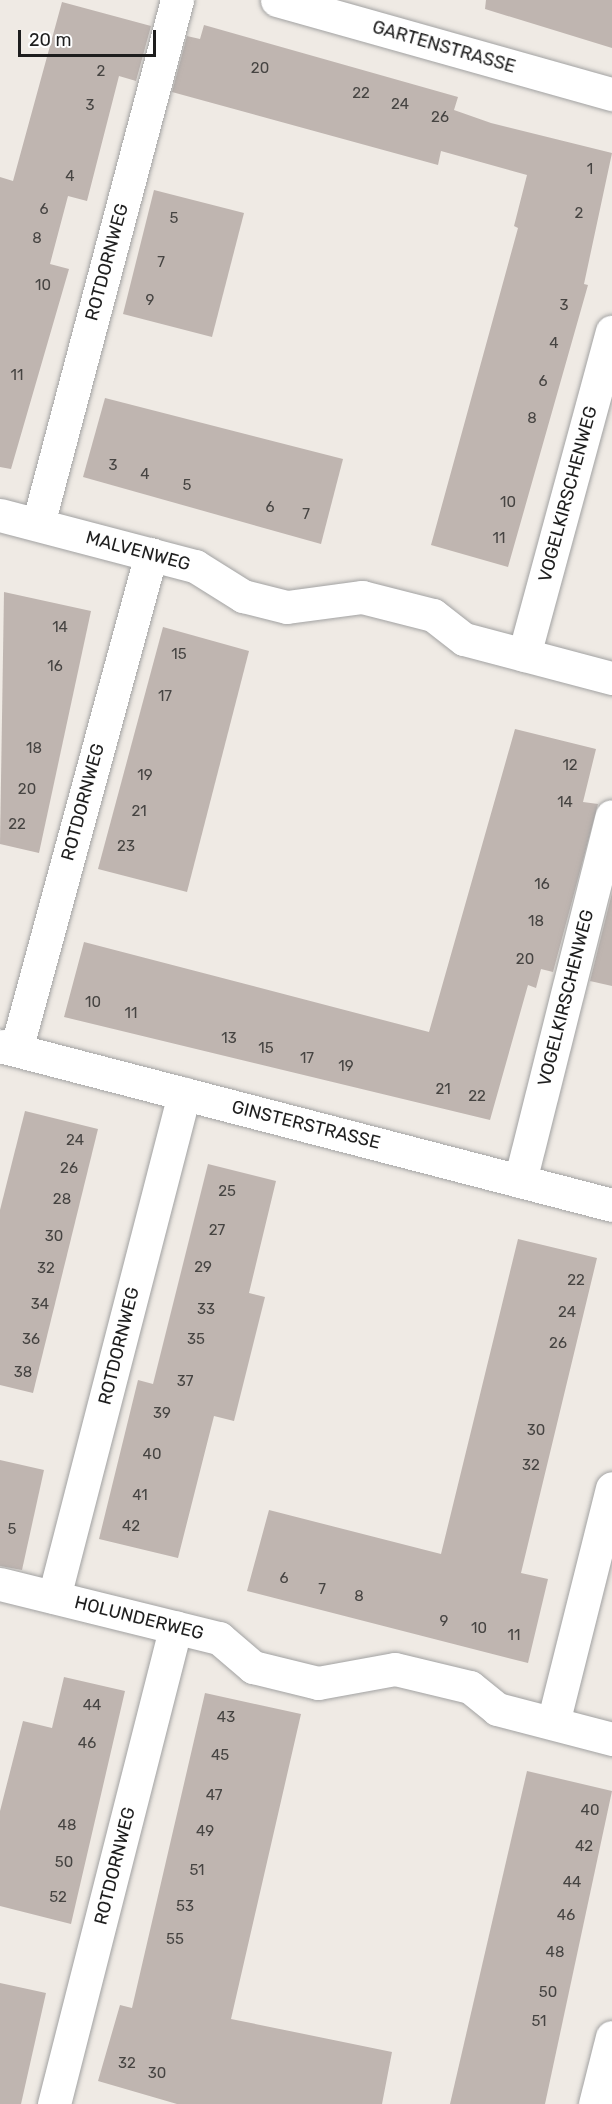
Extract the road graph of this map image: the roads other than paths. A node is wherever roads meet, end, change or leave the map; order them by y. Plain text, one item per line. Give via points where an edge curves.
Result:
1 (177, 0) edge
2 (277, 0) edge
3 (612, 94) edge
4 (612, 332) edge
5 (0, 514) edge
6 (38, 524) junction
7 (151, 554) junction
8 (524, 655) junction
9 (612, 678) edge
10 (612, 816) edge
11 (8, 1048) edge
12 (184, 1094) junction
13 (520, 1181) junction
14 (612, 1205) edge
15 (612, 1488) edge
16 (0, 1584) edge
17 (54, 1597) junction
18 (176, 1628) junction
19 (553, 1723) junction
20 (612, 1738) edge
21 (612, 2037) edge
22 (54, 2104) edge
23 (595, 2104) edge

1 - 6 street, ROTDORNWEG
2 - 3 street, GARTENSTRASSE
4 - 8 street, VOGELKIRSCHENWEG
5 - 6 street, MALVENWEG
6 - 7 street, MALVENWEG
7 - 8 street, MALVENWEG via 195,566 243,596 287,607 362,597 433,615 464,639
7 - 11 street, ROTDORNWEG
8 - 9 street, MALVENWEG
10 - 13 street, VOGELKIRSCHENWEG
11 - 12 street, GINSTERSTRASSE
12 - 13 street, GINSTERSTRASSE
12 - 17 street, ROTDORNWEG
13 - 14 street, GINSTERSTRASSE
15 - 19 street
16 - 17 street, HOLUNDERWEG
17 - 18 street, HOLUNDERWEG
18 - 19 street, HOLUNDERWEG via 219,1638 254,1667 318,1683 396,1669 470,1687 497,1709
18 - 22 street, ROTDORNWEG
19 - 20 street, HOLUNDERWEG
21 - 23 street

